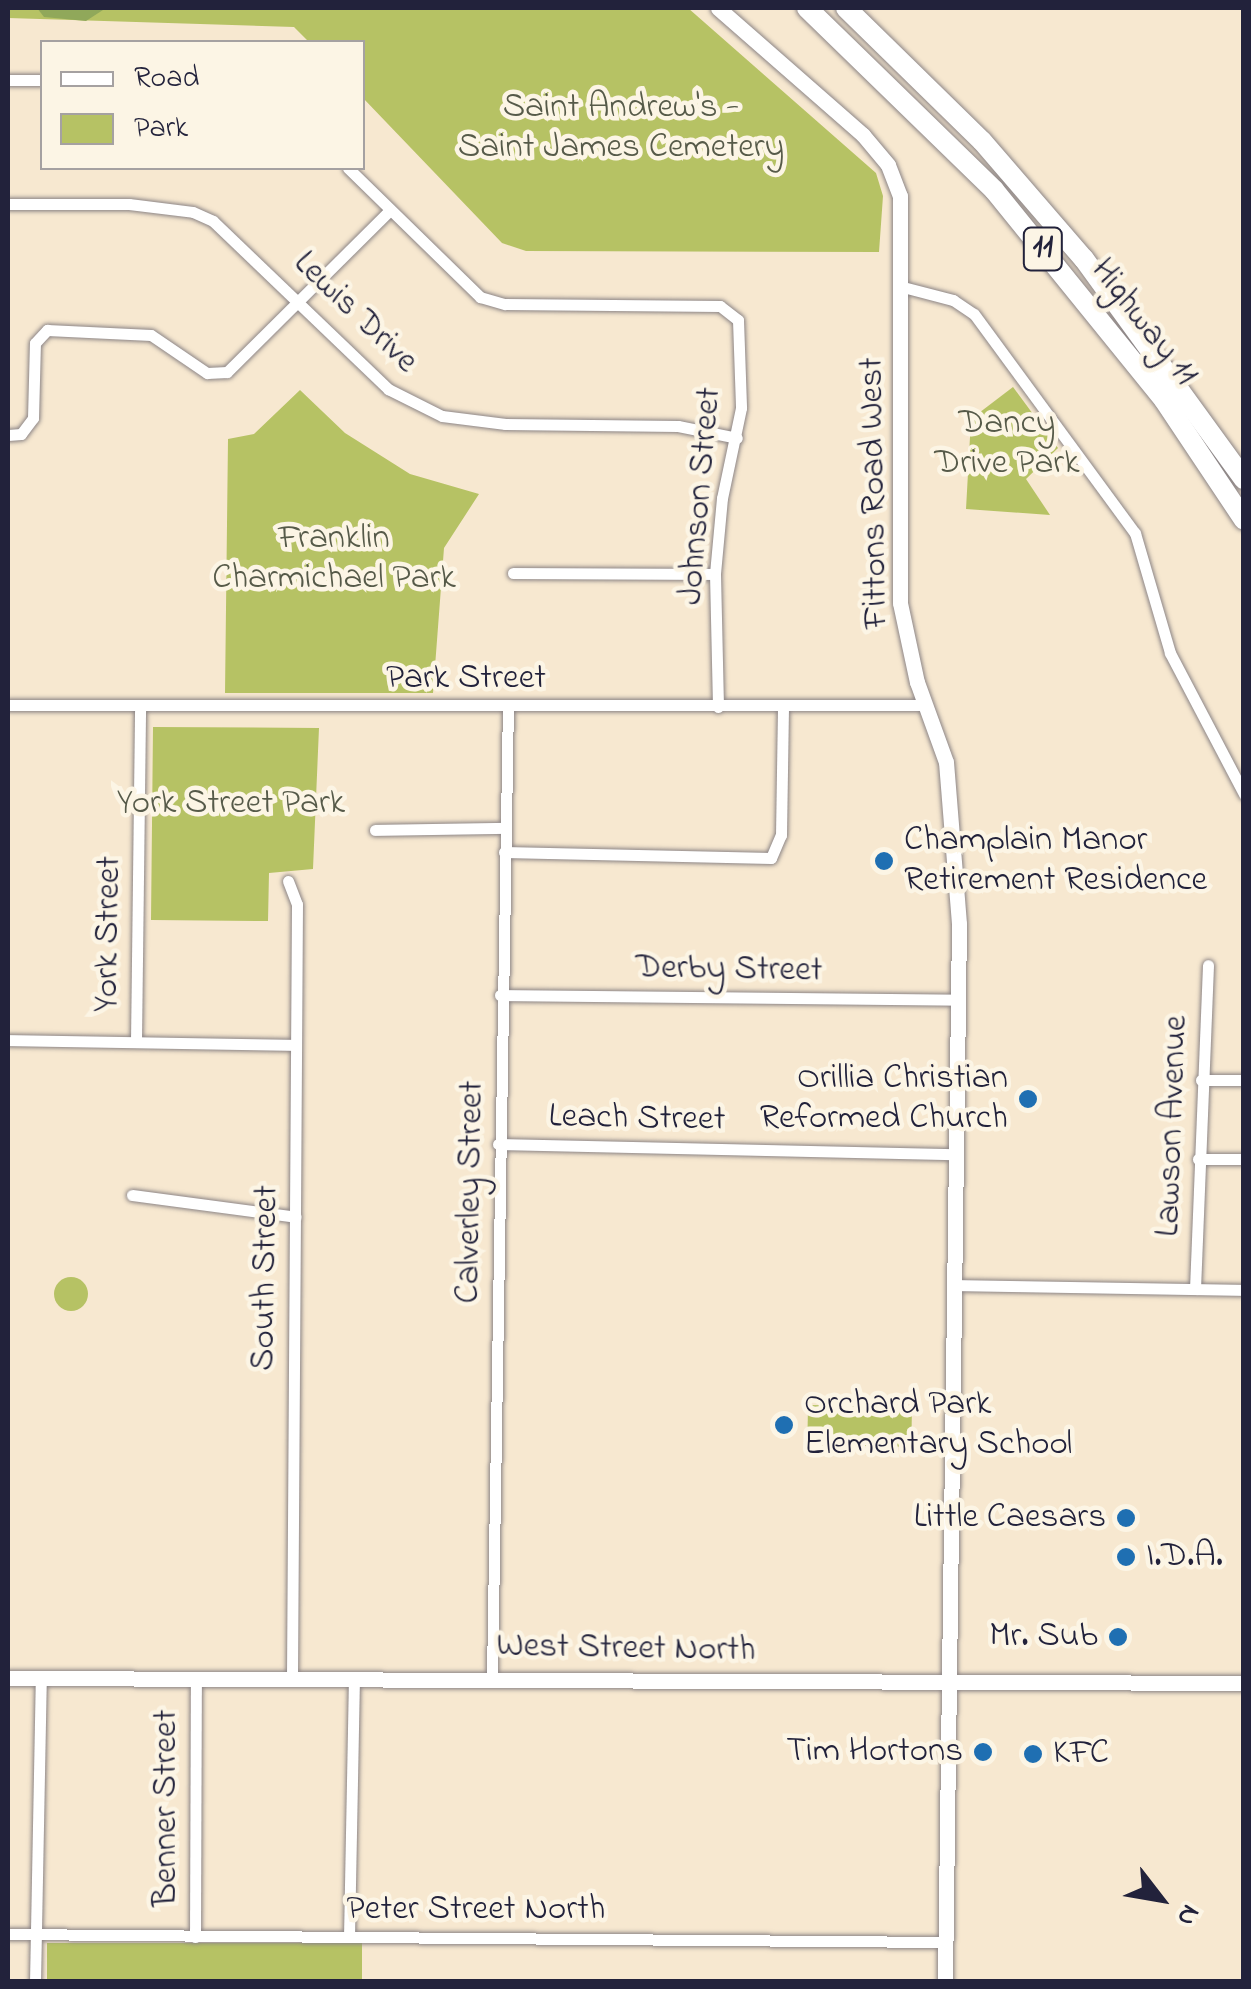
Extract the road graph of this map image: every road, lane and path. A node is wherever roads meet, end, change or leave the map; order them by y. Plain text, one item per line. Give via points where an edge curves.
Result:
1 (718, 8) edge
2 (808, 8) edge
3 (846, 8) edge
4 (8, 80) edge
5 (40, 80) edge
6 (350, 170) edge
7 (8, 204) edge
8 (389, 211) junction
9 (903, 287) junction
10 (302, 302) junction
11 (8, 435) edge
12 (737, 438) junction
13 (1244, 478) edge
14 (1244, 520) edge
15 (513, 573) dead end
16 (716, 574) junction
17 (8, 704) edge
18 (924, 705) junction
19 (140, 706) junction
20 (508, 706) junction
21 (782, 706) junction
22 (718, 707) junction
23 (1244, 794) edge
24 (505, 828) junction
25 (374, 830) dead end
26 (504, 852) junction
27 (288, 880) dead end
28 (1208, 966) dead end
29 (500, 995) junction
30 (958, 1000) junction
31 (8, 1040) edge
32 (136, 1042) junction
33 (295, 1046) junction
34 (1201, 1080) junction
35 (1244, 1080) edge
36 (498, 1144) junction
37 (956, 1154) junction
38 (1244, 1159) edge
39 (1198, 1160) junction
40 (132, 1196) dead end
41 (296, 1217) junction
42 (956, 1285) junction
43 (1195, 1290) junction
44 (1244, 1290) edge
45 (492, 1677) junction
46 (8, 1678) edge
47 (41, 1678) junction
48 (354, 1678) junction
49 (196, 1679) junction
50 (292, 1679) junction
51 (952, 1681) junction
52 (1244, 1682) edge
53 (8, 1934) edge
54 (35, 1935) junction
55 (194, 1936) junction
56 (349, 1938) junction
57 (945, 1942) junction
58 (34, 1982) edge
59 (945, 1982) edge

1 - 9 street, Fittons Road West via 863,134 888,165 900,196
2 - 14 highway, Highway 11 / 11 via 994,190 1164,400
3 - 13 highway, Highway 11 / 11 via 982,141 1084,259
4 - 5 street
6 - 8 street, Johnson Street
7 - 10 street, Lewis Drive via 192,212 245,244
8 - 10 street
8 - 12 street, Johnson Street via 480,297 506,304 720,306 730,312 738,320
9 - 18 street, Fittons Road West via 900,603
9 - 23 street via 952,300 974,314 1135,533 1170,653
10 - 11 street via 217,376 151,335 122,328 47,330 35,344 32,418 20,434
10 - 12 street, Lewis Drive via 388,388 442,416 505,424 678,426
12 - 16 street, Johnson Street via 722,498
15 - 16 street
16 - 22 street, Johnson Street
17 - 19 street, Park Street
18 - 21 street, Park Street
18 - 30 street, Fittons Road West via 946,762 955,812
19 - 20 street, Park Street
19 - 32 street, York Street
20 - 22 street, Park Street
20 - 24 street, Calverley Street
21 - 22 street, Park Street
21 - 26 street via 781,836 770,858
24 - 25 street
24 - 26 street, Calverley Street
26 - 29 street, Calverley Street
27 - 33 street, South Street via 298,904
28 - 34 street, Lawson Avenue
29 - 30 street, Derby Street
29 - 36 street, Calverley Street
30 - 37 street, Fittons Road West
31 - 32 street
32 - 33 street
33 - 41 street, South Street
34 - 35 street
34 - 39 street, Lawson Avenue
36 - 37 street, Leach Street
36 - 45 street, Calverley Street
37 - 42 street, Fittons Road West
38 - 39 street
39 - 43 street, Lawson Avenue
40 - 41 street
41 - 50 street, South Street
42 - 43 street
42 - 51 street, Fittons Road West
43 - 44 street
45 - 48 street, West Street North
45 - 51 street, West Street North
46 - 47 street, West Street North
47 - 49 street, West Street North
47 - 54 street
48 - 50 street, West Street North
48 - 56 street
49 - 50 street, West Street North
49 - 55 street, Benner Street
51 - 52 street, West Street North
51 - 57 street, Fittons Road West
53 - 54 street, Peter Street North
54 - 55 street, Peter Street North
54 - 58 street
55 - 56 street, Peter Street North
56 - 57 street, Peter Street North
57 - 59 street, Fittons Road West

